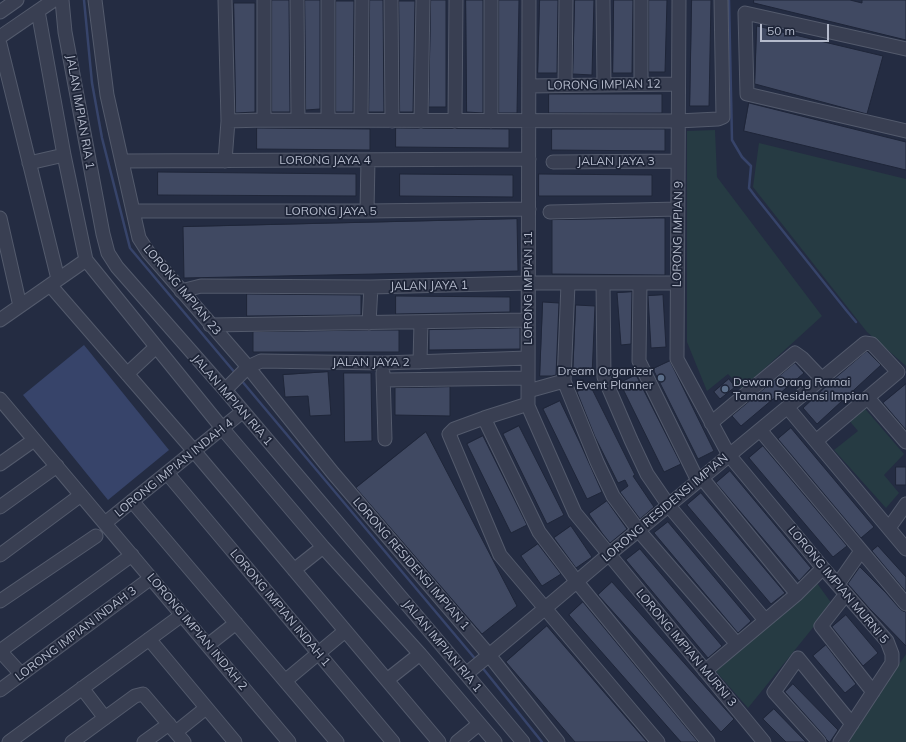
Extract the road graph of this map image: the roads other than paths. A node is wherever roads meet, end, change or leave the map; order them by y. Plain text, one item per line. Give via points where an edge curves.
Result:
1 (54, 0) edge
2 (62, 0) edge
3 (95, 0) edge
4 (225, 0) edge
5 (264, 0) edge
6 (297, 0) edge
7 (328, 0) edge
8 (362, 0) edge
9 (391, 0) edge
10 (422, 0) edge
11 (456, 0) edge
12 (491, 0) edge
13 (529, 0) edge
14 (566, 0) edge
15 (603, 0) edge
16 (641, 0) edge
17 (679, 0) edge
18 (721, 0) edge
19 (13, 1) edge
20 (38, 11) junction
21 (0, 12) edge
22 (0, 37) edge
23 (0, 44) edge
24 (906, 49) edge
25 (641, 84) junction
26 (678, 84) junction
27 (565, 85) junction
28 (604, 85) junction
29 (529, 86) junction
30 (264, 120) junction
31 (298, 120) junction
32 (328, 120) junction
33 (361, 120) junction
34 (392, 120) junction
35 (421, 120) junction
36 (228, 121) junction
37 (455, 121) junction
38 (491, 121) junction
39 (529, 121) junction
40 (678, 121) junction
41 (906, 131) edge
42 (64, 155) junction
43 (529, 159) junction
44 (368, 160) junction
45 (122, 161) junction
46 (225, 161) junction
47 (678, 161) junction
48 (553, 162) dead end
49 (29, 163) junction
50 (529, 209) junction
51 (678, 209) junction
52 (133, 211) junction
53 (367, 211) junction
54 (550, 212) dead end
55 (0, 218) edge
56 (86, 260) junction
57 (54, 282) junction
58 (528, 283) junction
59 (603, 283) junction
60 (640, 283) junction
61 (677, 283) junction
62 (568, 284) junction
63 (371, 287) junction
64 (181, 291) junction
65 (20, 306) junction
66 (0, 320) edge
67 (528, 320) junction
68 (421, 322) junction
69 (370, 323) junction
70 (210, 325) junction
71 (156, 347) junction
72 (528, 358) junction
73 (420, 362) junction
74 (383, 363) junction
75 (127, 374) junction
76 (528, 378) junction
77 (236, 379) junction
78 (822, 379) junction
79 (384, 380) junction
80 (564, 381) junction
81 (528, 397) junction
82 (868, 398) junction
83 (3, 407) edge
84 (788, 408) junction
85 (242, 412) junction
86 (484, 418) junction
87 (711, 423) junction
88 (222, 428) junction
89 (760, 430) junction
90 (385, 439) dead end
91 (34, 440) junction
92 (816, 441) junction
93 (906, 442) edge
94 (194, 451) junction
95 (729, 455) junction
96 (0, 464) edge
97 (57, 466) junction
98 (167, 473) junction
99 (333, 473) joint
100 (700, 480) junction
101 (81, 495) junction
102 (132, 501) junction
103 (906, 504) edge
104 (669, 506) junction
105 (0, 507) edge
106 (105, 523) junction
107 (889, 528) junction
108 (639, 531) junction
109 (96, 536) dead end
110 (323, 547) junction
111 (906, 549) edge
112 (861, 552) junction
113 (0, 555) edge
114 (132, 555) junction
115 (609, 555) junction
116 (823, 568) junction
117 (294, 570) junction
118 (151, 578) junction
119 (577, 582) junction
120 (842, 589) junction
121 (797, 594) junction
122 (0, 601) edge
123 (906, 604) edge
124 (546, 608) junction
125 (182, 615) junction
126 (765, 620) junction
127 (236, 623) junction
128 (345, 631) junction
129 (149, 639) junction
130 (737, 644) junction
131 (208, 645) junction
132 (0, 651) edge
133 (318, 653) junction
134 (420, 654) junction
135 (479, 664) junction
136 (705, 671) junction
137 (21, 674) junction
138 (387, 680) junction
139 (285, 681) junction
140 (82, 688) junction
141 (0, 690) edge
142 (873, 692) junction
143 (206, 708) junction
144 (105, 718) junction
145 (479, 724) junction
146 (852, 724) junction
147 (176, 733) edge
148 (10, 742) edge
149 (72, 742) edge
150 (144, 742) edge
151 (235, 742) edge
152 (289, 742) edge
153 (337, 742) edge
154 (393, 742) edge
155 (439, 742) edge
156 (457, 742) edge
157 (495, 742) edge
158 (523, 742) edge
159 (558, 742) edge
160 (658, 742) edge
161 (708, 742) edge
162 (764, 742) edge
163 (819, 742) edge
164 (840, 742) edge

1 - 20 street
2 - 77 street, JALAN IMPIAN RIA 1 via 65,32 108,253 117,267
3 - 45 street, LORONG IMPIAN 23 via 107,95
4 - 36 street
5 - 30 street
6 - 31 street
7 - 32 street
8 - 33 street
9 - 34 street
10 - 35 street
11 - 37 street
12 - 38 street
13 - 29 street, LORONG IMPIAN 11
14 - 27 street
15 - 28 street
16 - 25 street
17 - 26 street, LORONG IMPIAN 9
18 - 40 street via 723,117
19 - 21 street
20 - 22 street
20 - 42 street, JALAN IMPIAN RIA 1
23 - 49 street
24 - 41 street via 745,13 747,94
25 - 26 street, LORONG IMPIAN 12
25 - 28 street, LORONG IMPIAN 12
26 - 40 street, LORONG IMPIAN 9
27 - 28 street, LORONG IMPIAN 12
27 - 29 street, LORONG IMPIAN 12
29 - 39 street, LORONG IMPIAN 11
30 - 31 street
30 - 36 street
31 - 32 street
32 - 33 street
33 - 34 street
34 - 35 street
35 - 37 street
36 - 46 street
37 - 38 street
38 - 39 street
39 - 40 street
39 - 43 street, LORONG IMPIAN 11
40 - 47 street, LORONG IMPIAN 9
42 - 49 street
42 - 56 street, JALAN IMPIAN RIA 1
43 - 44 street, LORONG JAYA 4
43 - 50 street, LORONG IMPIAN 11
44 - 46 street, LORONG JAYA 4
44 - 53 street
45 - 46 street, LORONG JAYA 4
45 - 52 street, LORONG IMPIAN 23
47 - 48 street, JALAN JAYA 3
47 - 51 street, LORONG IMPIAN 9
49 - 57 street
50 - 53 street, LORONG JAYA 5
50 - 58 street, LORONG IMPIAN 11
51 - 54 street
51 - 61 street, LORONG IMPIAN 9
52 - 53 street, LORONG JAYA 5
52 - 64 street, LORONG IMPIAN 23 via 139,238
55 - 65 street
56 - 57 street
56 - 71 street, JALAN IMPIAN RIA 1
57 - 65 street
57 - 75 street
58 - 62 street, JALAN JAYA 1
58 - 63 street, JALAN JAYA 1
58 - 67 street, LORONG IMPIAN 11
59 - 60 street, JALAN JAYA 1
59 - 62 street, JALAN JAYA 1
59 - 104 street via 604,377 647,474
60 - 61 street, JALAN JAYA 1
60 - 100 street via 639,361
61 - 87 street, LORONG IMPIAN 9 via 677,359
62 - 80 street
63 - 64 street, JALAN JAYA 1 via 201,286
63 - 69 street
64 - 70 street, LORONG IMPIAN 23
65 - 66 street
67 - 68 street
67 - 72 street, LORONG IMPIAN 11
68 - 69 street
68 - 73 street
69 - 70 street
70 - 77 street, LORONG IMPIAN 23
71 - 75 street
71 - 88 street, JALAN IMPIAN RIA 1
72 - 73 street, JALAN JAYA 2
72 - 76 street, LORONG IMPIAN 11
73 - 74 street, JALAN JAYA 2
74 - 77 street, JALAN JAYA 2 via 261,361
74 - 79 street
75 - 94 street
76 - 79 street
76 - 81 street, LORONG IMPIAN 11
77 - 85 street, JALAN IMPIAN RIA 1
77 - 99 street, LORONG IMPIAN 23
78 - 82 street, LORONG RESIDENSI IMPIAN via 865,343 872,344 898,372
78 - 84 street, LORONG RESIDENSI IMPIAN
78 - 87 street via 795,353
79 - 90 street
80 - 81 street
80 - 108 street via 613,496
81 - 86 street
81 - 115 street, LORONG IMPIAN 11 via 528,406 575,513
82 - 92 street
82 - 93 street
83 - 91 street, LORONG IMPIAN INDAH 2
84 - 89 street, LORONG RESIDENSI IMPIAN
84 - 92 street
85 - 88 street, LORONG IMPIAN INDAH 4
85 - 135 street, JALAN IMPIAN RIA 1
86 - 119 street via 539,532
86 - 124 street via 454,429 449,434 500,555
87 - 95 street, LORONG IMPIAN 9
88 - 94 street, LORONG IMPIAN INDAH 4
88 - 110 street, JALAN IMPIAN RIA 1
89 - 95 street, LORONG RESIDENSI IMPIAN
89 - 112 street
91 - 96 street
91 - 97 street, LORONG IMPIAN INDAH 2
92 - 107 street
94 - 98 street, LORONG IMPIAN INDAH 4
94 - 117 street
95 - 100 street, LORONG RESIDENSI IMPIAN
95 - 116 street, LORONG IMPIAN MURNI 5
97 - 101 street, LORONG IMPIAN INDAH 2
97 - 105 street
98 - 102 street, LORONG IMPIAN INDAH 4
98 - 133 street, LORONG IMPIAN INDAH 1
99 - 135 street, LORONG RESIDENSI IMPIAN 1
100 - 104 street, LORONG RESIDENSI IMPIAN
100 - 121 street
101 - 106 street, LORONG IMPIAN INDAH 2
101 - 113 street
102 - 106 street, LORONG IMPIAN INDAH 4
102 - 127 street
103 - 107 street
104 - 108 street, LORONG RESIDENSI IMPIAN
104 - 126 street
106 - 114 street, LORONG IMPIAN INDAH 2
107 - 111 street
108 - 115 street, LORONG RESIDENSI IMPIAN
108 - 130 street
109 - 122 street
110 - 117 street
110 - 134 street, JALAN IMPIAN RIA 1
112 - 120 street
112 - 123 street
114 - 118 street, LORONG IMPIAN INDAH 2
114 - 132 street
115 - 119 street, LORONG RESIDENSI IMPIAN
115 - 136 street, LORONG IMPIAN MURNI 3
116 - 120 street, LORONG IMPIAN MURNI 5
116 - 121 street
117 - 128 street
118 - 125 street, LORONG IMPIAN INDAH 2
118 - 137 street, LORONG IMPIAN INDAH 3
119 - 124 street, LORONG RESIDENSI IMPIAN
119 - 161 street
120 - 142 street, LORONG IMPIAN MURNI 5 via 887,641 892,654 892,663
120 - 142 street via 821,626
121 - 126 street
124 - 135 street, LORONG RESIDENSI IMPIAN
124 - 160 street
125 - 129 street
125 - 131 street, LORONG IMPIAN INDAH 2
126 - 130 street
127 - 131 street
127 - 139 street
128 - 133 street
128 - 138 street
129 - 140 street
129 - 143 street
130 - 136 street
131 - 152 street, LORONG IMPIAN INDAH 2
132 - 137 street
133 - 139 street
133 - 154 street, LORONG IMPIAN INDAH 1
134 - 138 street
134 - 145 street, JALAN IMPIAN RIA 1
135 - 158 street, JALAN IMPIAN RIA 1
135 - 159 street
136 - 162 street, LORONG IMPIAN MURNI 3
137 - 141 street, LORONG IMPIAN INDAH 3
138 - 155 street
139 - 153 street
140 - 144 street
140 - 148 street
142 - 146 street, LORONG IMPIAN MURNI 5
143 - 147 street
143 - 151 street
144 - 147 street via 135,696 143,694
144 - 149 street
145 - 156 street
145 - 157 street, JALAN IMPIAN RIA 1
146 - 163 street via 798,658 774,692
146 - 164 street, LORONG IMPIAN MURNI 5
147 - 150 street

